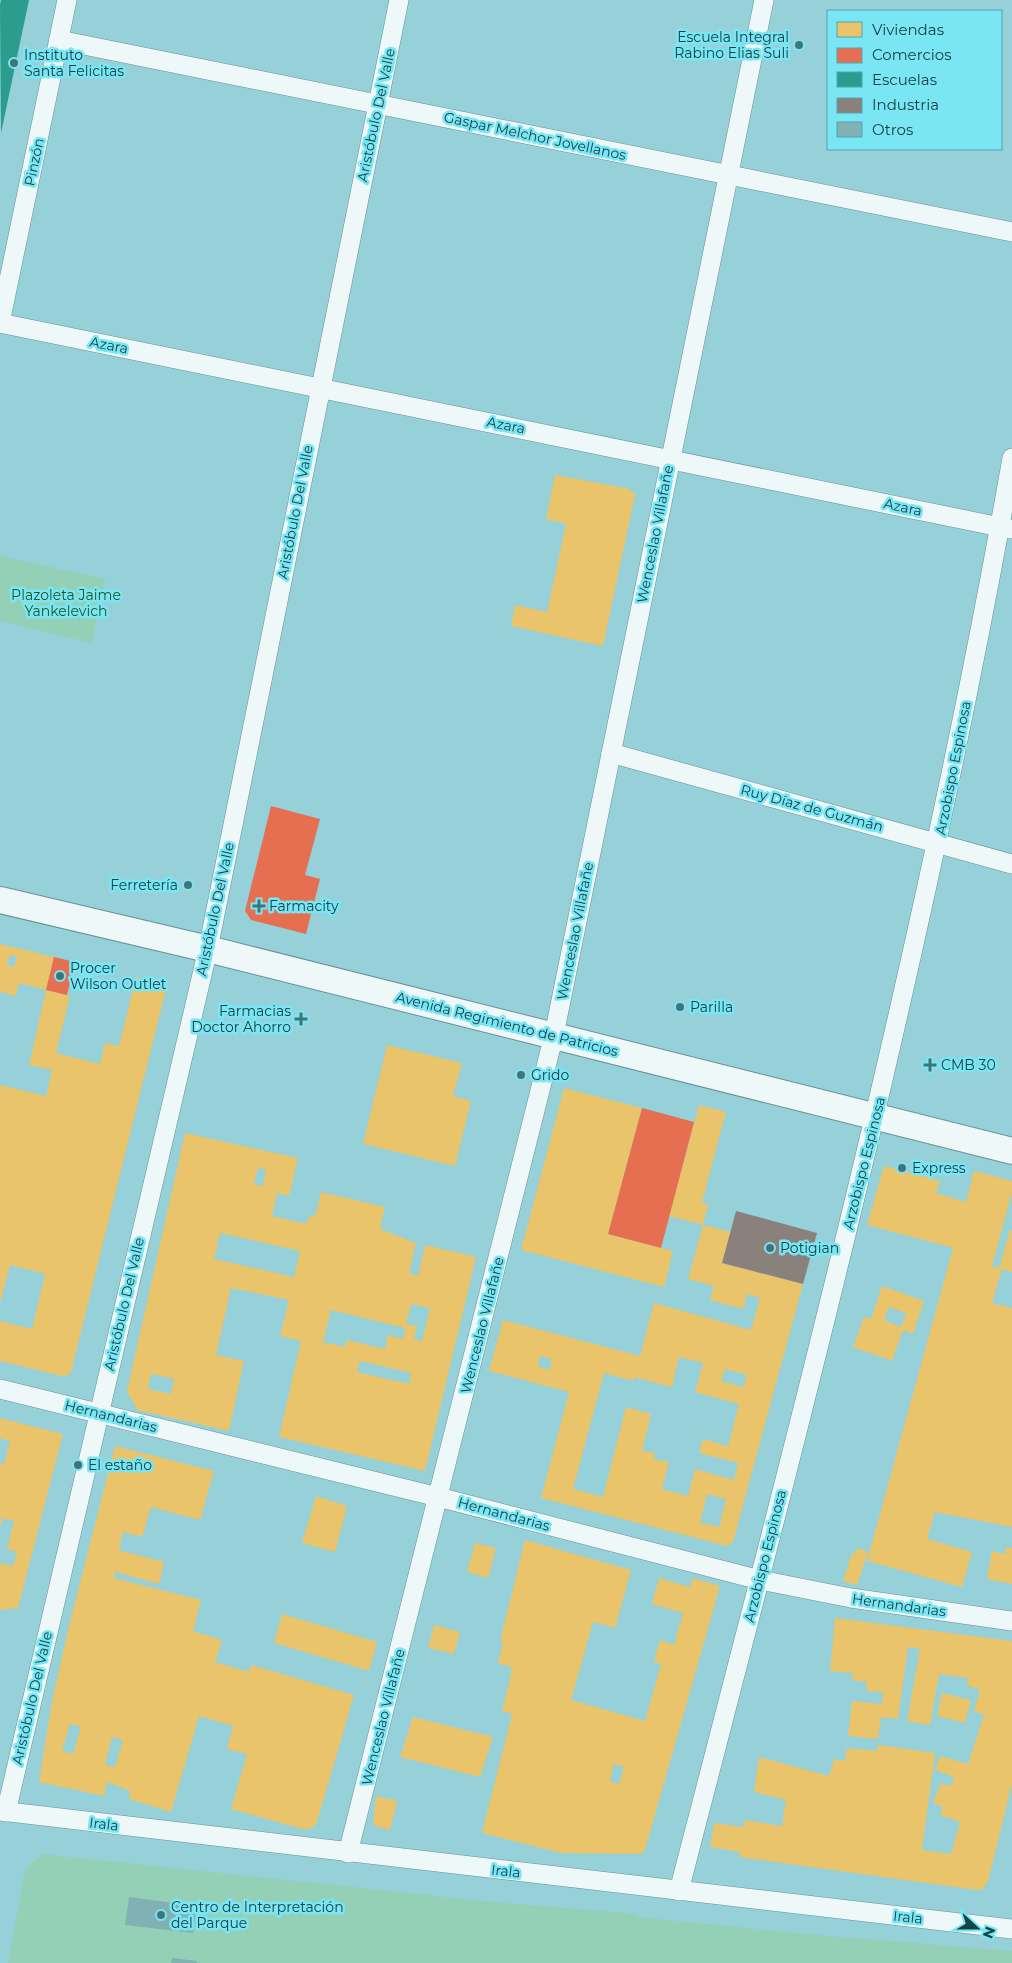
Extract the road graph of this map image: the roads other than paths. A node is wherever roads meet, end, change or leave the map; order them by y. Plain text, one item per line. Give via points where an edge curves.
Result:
1 (67, 0) edge
2 (399, 0) edge
3 (764, 0) edge
4 (59, 40) junction
5 (379, 104) junction
6 (728, 176) junction
7 (1012, 232) edge
8 (0, 323) edge
9 (319, 388) junction
10 (1012, 458) edge
11 (670, 459) junction
12 (1006, 528) edge
13 (611, 753) junction
14 (938, 842) junction
15 (1012, 864) edge
16 (0, 900) edge
17 (208, 949) junction
18 (554, 1035) junction
19 (876, 1116) junction
20 (1012, 1151) edge
21 (0, 1389) edge
22 (99, 1412) junction
23 (438, 1497) junction
24 (760, 1580) junction
25 (1012, 1621) edge
26 (3, 1812) edge
27 (348, 1853) junction
28 (679, 1891) junction
29 (1012, 1927) edge

1 - 4 street, Pinzón
2 - 5 street, Aristóbulo Del Valle
3 - 6 street, Wenceslao Villafañe
4 - 5 street, Gaspar Melchor Jovellanos
4 - 8 street, Pinzón
5 - 6 street, Gaspar Melchor Jovellanos
5 - 9 street, Aristóbulo Del Valle
6 - 7 street, Gaspar Melchor Jovellanos
6 - 11 street, Wenceslao Villafañe
8 - 9 street, Azara
9 - 11 street, Azara
9 - 17 street, Aristóbulo Del Valle
10 - 12 street, Arzobispo Espinosa
11 - 12 street, Azara
11 - 13 street, Wenceslao Villafañe
12 - 14 street, Arzobispo Espinosa
13 - 14 street, Ruy Díaz de Guzmán
13 - 18 street, Wenceslao Villafañe
14 - 15 street, Ruy Díaz de Guzmán
14 - 19 street, Arzobispo Espinosa
16 - 17 main road, Avenida Regimiento de Patricios
17 - 18 main road, Avenida Regimiento de Patricios
17 - 22 street, Aristóbulo Del Valle
18 - 19 main road, Avenida Regimiento de Patricios
18 - 23 street, Wenceslao Villafañe
19 - 20 main road, Avenida Regimiento de Patricios
19 - 24 street, Arzobispo Espinosa
21 - 22 street, Hernandarias
22 - 23 street, Hernandarias
22 - 26 street, Aristóbulo Del Valle
23 - 24 street, Hernandarias
23 - 27 street, Wenceslao Villafañe
24 - 25 street, Hernandarias via 851,1598
24 - 28 street, Arzobispo Espinosa
26 - 27 street, Irala
27 - 28 street, Irala
28 - 29 street, Irala

